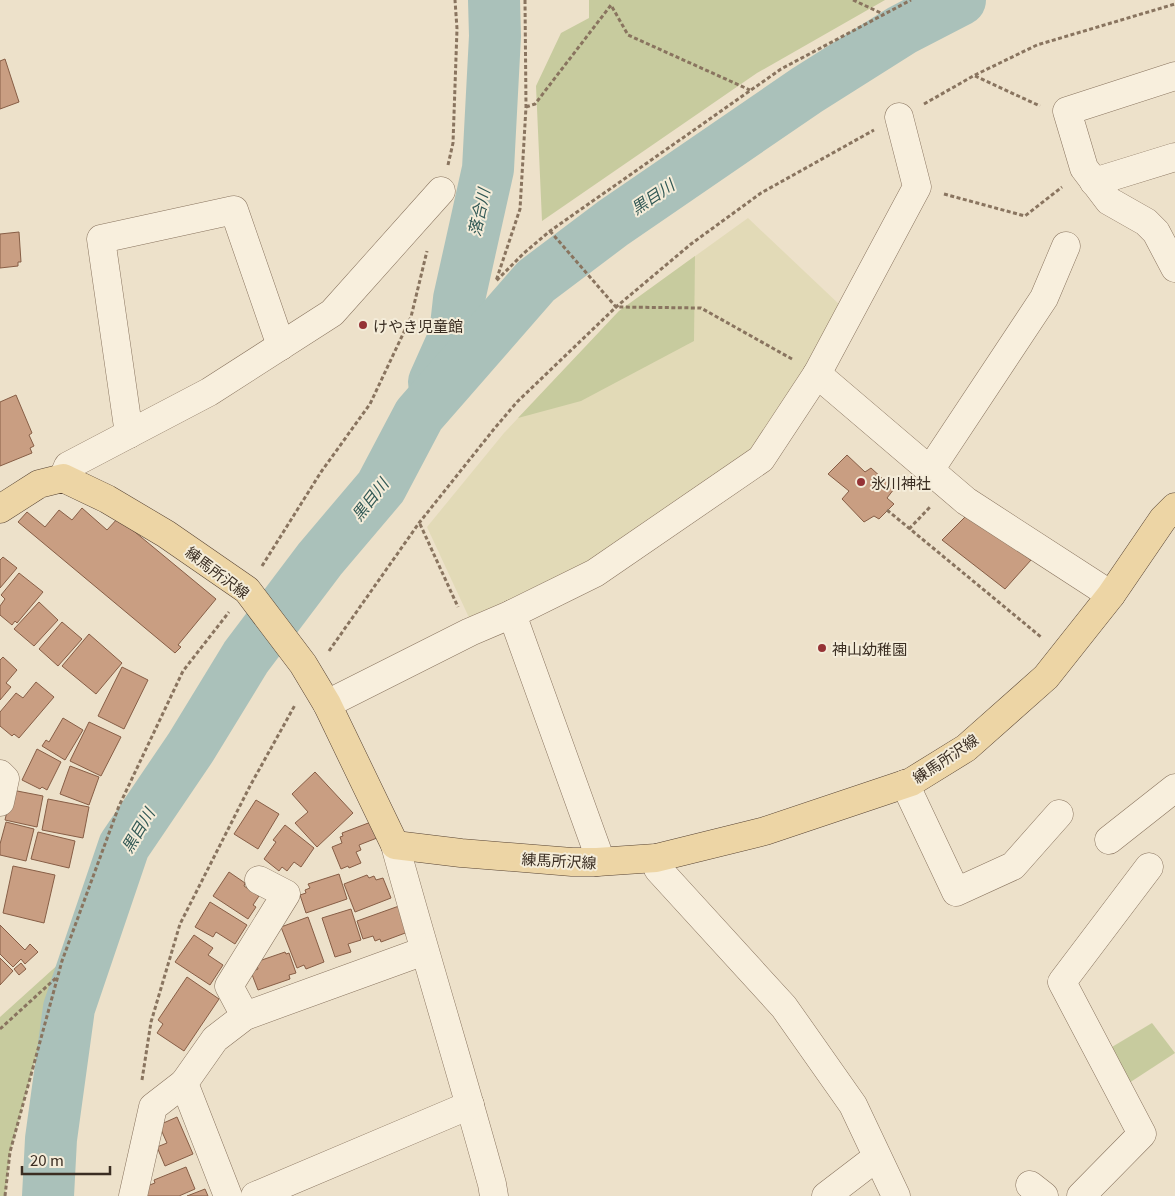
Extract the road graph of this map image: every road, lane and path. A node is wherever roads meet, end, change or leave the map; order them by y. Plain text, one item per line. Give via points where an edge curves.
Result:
1 (455, 0) edge
2 (526, 0) edge
3 (610, 0) edge
4 (853, 0) edge
5 (911, 0) edge
6 (1175, 4) edge
7 (612, 5) junction
8 (884, 14) junction
9 (975, 75) junction
10 (1175, 76) edge
11 (750, 90) junction
12 (526, 107) junction
13 (1067, 111) junction
14 (899, 118) junction
15 (1175, 157) edge
16 (1089, 175) junction
17 (917, 187) junction
18 (441, 191) joint
19 (550, 231) junction
20 (1066, 246) dead end
21 (428, 250) dead end
22 (1175, 268) edge
23 (616, 307) junction
24 (281, 346) junction
25 (817, 374) junction
26 (129, 434) junction
27 (930, 470) junction
28 (63, 478) junction
29 (1175, 507) edge
30 (0, 509) edge
31 (887, 510) dead end
32 (419, 524) junction
33 (247, 590) junction
34 (1110, 595) junction
35 (512, 614) junction
36 (470, 632) junction
37 (1064, 656) junction
38 (307, 670) junction
39 (327, 704) junction
40 (0, 774) edge
41 (905, 784) junction
42 (1175, 788) edge
43 (0, 802) edge
44 (1059, 814) dead end
45 (1109, 840) dead end
46 (395, 845) junction
47 (656, 858) junction
48 (597, 862) junction
49 (1148, 867) dead end
50 (260, 880) dead end
51 (424, 951) junction
52 (58, 976) junction
53 (245, 1016) junction
54 (0, 1029) edge
55 (184, 1083) junction
56 (470, 1105) junction
57 (154, 1107) junction
58 (877, 1157) junction
59 (5, 1196) edge
60 (133, 1196) edge
61 (228, 1196) edge
62 (255, 1196) edge
63 (494, 1196) edge
64 (826, 1196) edge
65 (896, 1196) edge
66 (1081, 1196) edge

1 - 18 path via 454,143
2 - 12 path
3 - 7 path
4 - 8 path
5 - 8 path
6 - 9 path via 1037,45
7 - 11 path via 628,35
7 - 12 path via 536,104
8 - 11 path via 781,69
9 - 13 path via 1038,105
9 - 14 path
10 - 13 street
11 - 19 path
12 - 19 path via 520,208 496,281
13 - 16 street
14 - 17 street
14 - 23 path via 761,193 691,244
15 - 16 street
16 - 17 path via 1025,216
16 - 22 street via 1109,201 1146,222 1156,232
17 - 25 street
18 - 24 street via 332,313
19 - 23 path
20 - 27 street via 1044,298
21 - 33 path via 411,318 370,404 321,472
23 - 25 path via 701,308
23 - 32 path via 517,402
24 - 26 street via 210,392
24 - 26 street via 234,210 101,239
25 - 27 street
25 - 35 street via 761,459 595,573
26 - 28 street via 68,466
27 - 34 street via 966,501
28 - 30 main road via 39,484
28 - 33 main road, 練馬所沢線 via 107,499 166,534
29 - 34 main road, 練馬所沢線 via 1163,519
31 - 37 path
32 - 36 path
32 - 38 path
33 - 38 main road, 練馬所沢線
33 - 52 path via 183,671 119,806
34 - 37 main road, 練馬所沢線
35 - 36 street
35 - 48 street via 598,853
36 - 39 street
37 - 41 main road, 練馬所沢線 via 1046,677 966,748
38 - 39 main road, 練馬所沢線
38 - 57 path via 180,924 151,1022 141,1079
39 - 46 main road, 練馬所沢線
40 - 43 street via 5,779
41 - 44 street via 956,892 1013,866
41 - 47 main road, 練馬所沢線 via 765,831
42 - 45 street
46 - 48 main road, 練馬所沢線 via 460,853
46 - 51 street
47 - 48 main road, 練馬所沢線
47 - 58 street via 658,869 784,1007 853,1105
49 - 66 street via 1062,982 1142,1134
50 - 53 street via 286,894 229,986
51 - 53 street
51 - 56 street
52 - 54 path
52 - 59 path via 10,1152
53 - 55 street via 215,1039
55 - 57 street
55 - 61 street
56 - 62 street
56 - 63 street
57 - 60 street
58 - 64 street
58 - 65 street

